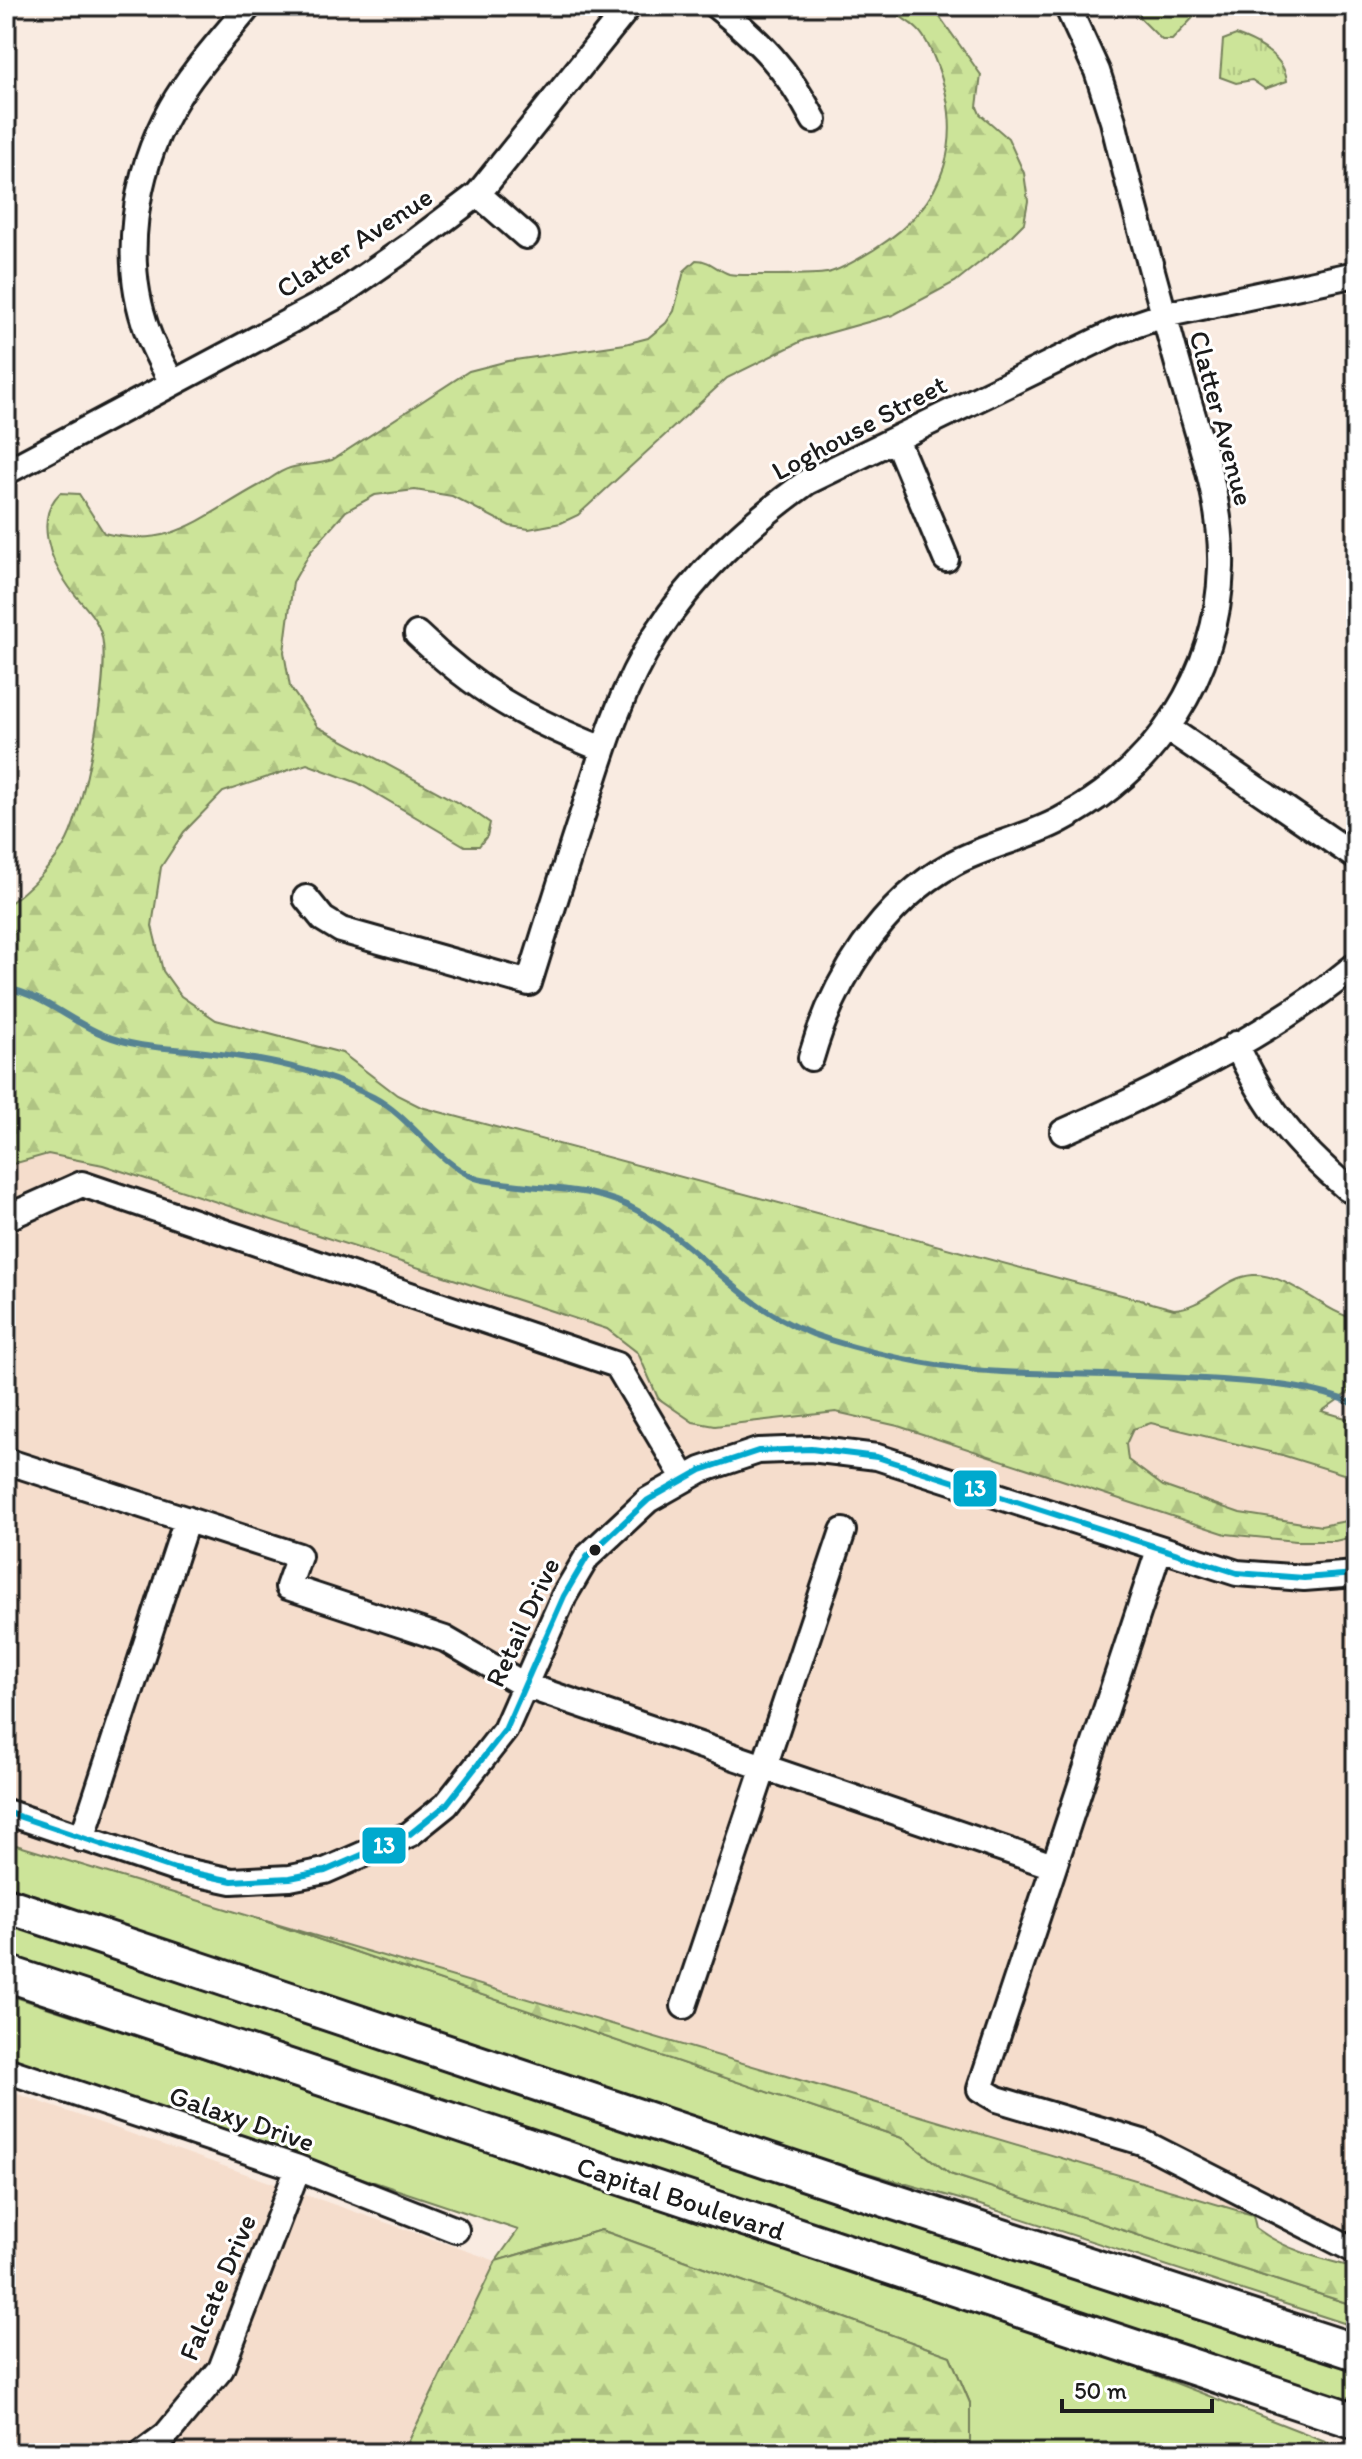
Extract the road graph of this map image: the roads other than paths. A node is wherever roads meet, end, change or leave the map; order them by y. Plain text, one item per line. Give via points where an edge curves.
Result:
1 (249, 6) edge
2 (629, 6) edge
3 (716, 6) edge
4 (1067, 6) edge
5 (814, 120) dead end
6 (478, 194) junction
7 (526, 236) dead end
8 (1356, 274) edge
9 (1164, 315) junction
10 (172, 383) junction
11 (896, 439) junction
12 (6, 472) edge
13 (946, 559) dead end
14 (417, 634) dead end
15 (1169, 729) junction
16 (603, 749) junction
17 (1356, 857) edge
18 (306, 898) dead end
19 (1356, 965) edge
20 (1236, 1044) junction
21 (811, 1058) dead end
22 (1063, 1132) dead end
23 (1348, 1189) dead end
24 (6, 1218) edge
25 (6, 1461) edge
26 (685, 1479) junction
27 (187, 1519) junction
28 (843, 1531) dead end
29 (1159, 1550) junction
30 (1356, 1574) edge
31 (524, 1685) junction
32 (762, 1766) junction
33 (6, 1812) edge
34 (82, 1839) junction
35 (1053, 1866) junction
36 (6, 1905) edge
37 (6, 1973) edge
38 (684, 2006) dead end
39 (6, 2070) edge
40 (298, 2168) junction
41 (456, 2230) dead end
42 (1356, 2251) edge
43 (1356, 2352) edge
44 (1289, 2400) junction
45 (1356, 2421) edge
46 (1356, 2431) edge
47 (142, 2453) edge

1 - 10 street via 172,106 142,182 135,271 148,332
2 - 6 street, Clatter Avenue
3 - 5 street via 763,44 793,80
4 - 9 street, Clatter Avenue via 1110,110
6 - 7 street
6 - 10 street, Clatter Avenue via 337,296
8 - 9 street, Loghouse Street
9 - 11 street, Loghouse Street via 1117,331
9 - 15 street, Clatter Avenue via 1216,500 1221,567 1206,653
10 - 12 street, Clatter Avenue
11 - 13 street
11 - 16 street, Loghouse Street via 807,482 767,510 710,563 654,638
14 - 16 street via 486,694 546,727
15 - 17 street
15 - 21 street, Clatter Avenue via 1122,780 1061,820 954,863 918,888 846,970 822,1018
16 - 18 street, Loghouse Street via 529,983 341,930 323,919
19 - 20 street
20 - 22 street
20 - 23 street via 1257,1091 1303,1150
24 - 26 street via 82,1184 617,1365
25 - 27 street
26 - 29 street, Retail Drive via 758,1451 811,1449 877,1457
26 - 31 street, Retail Drive via 648,1500 587,1557
27 - 31 street via 299,1556 288,1587 445,1639
27 - 34 street
28 - 32 street
29 - 30 street, Retail Drive via 1237,1573 1304,1578
29 - 35 street
31 - 32 street
31 - 34 street, Retail Drive via 505,1730 446,1805 410,1834 325,1871 232,1881
32 - 35 street
32 - 38 street
33 - 34 street, Retail Drive
35 - 42 street via 980,2089 997,2099 1142,2142
36 - 43 highway
37 - 44 highway, Capital Boulevard
39 - 40 street, Galaxy Drive
40 - 41 street, Galaxy Drive
40 - 47 street, Falcate Drive via 221,2369 166,2435
44 - 45 highway, Capital Boulevard
44 - 46 highway

